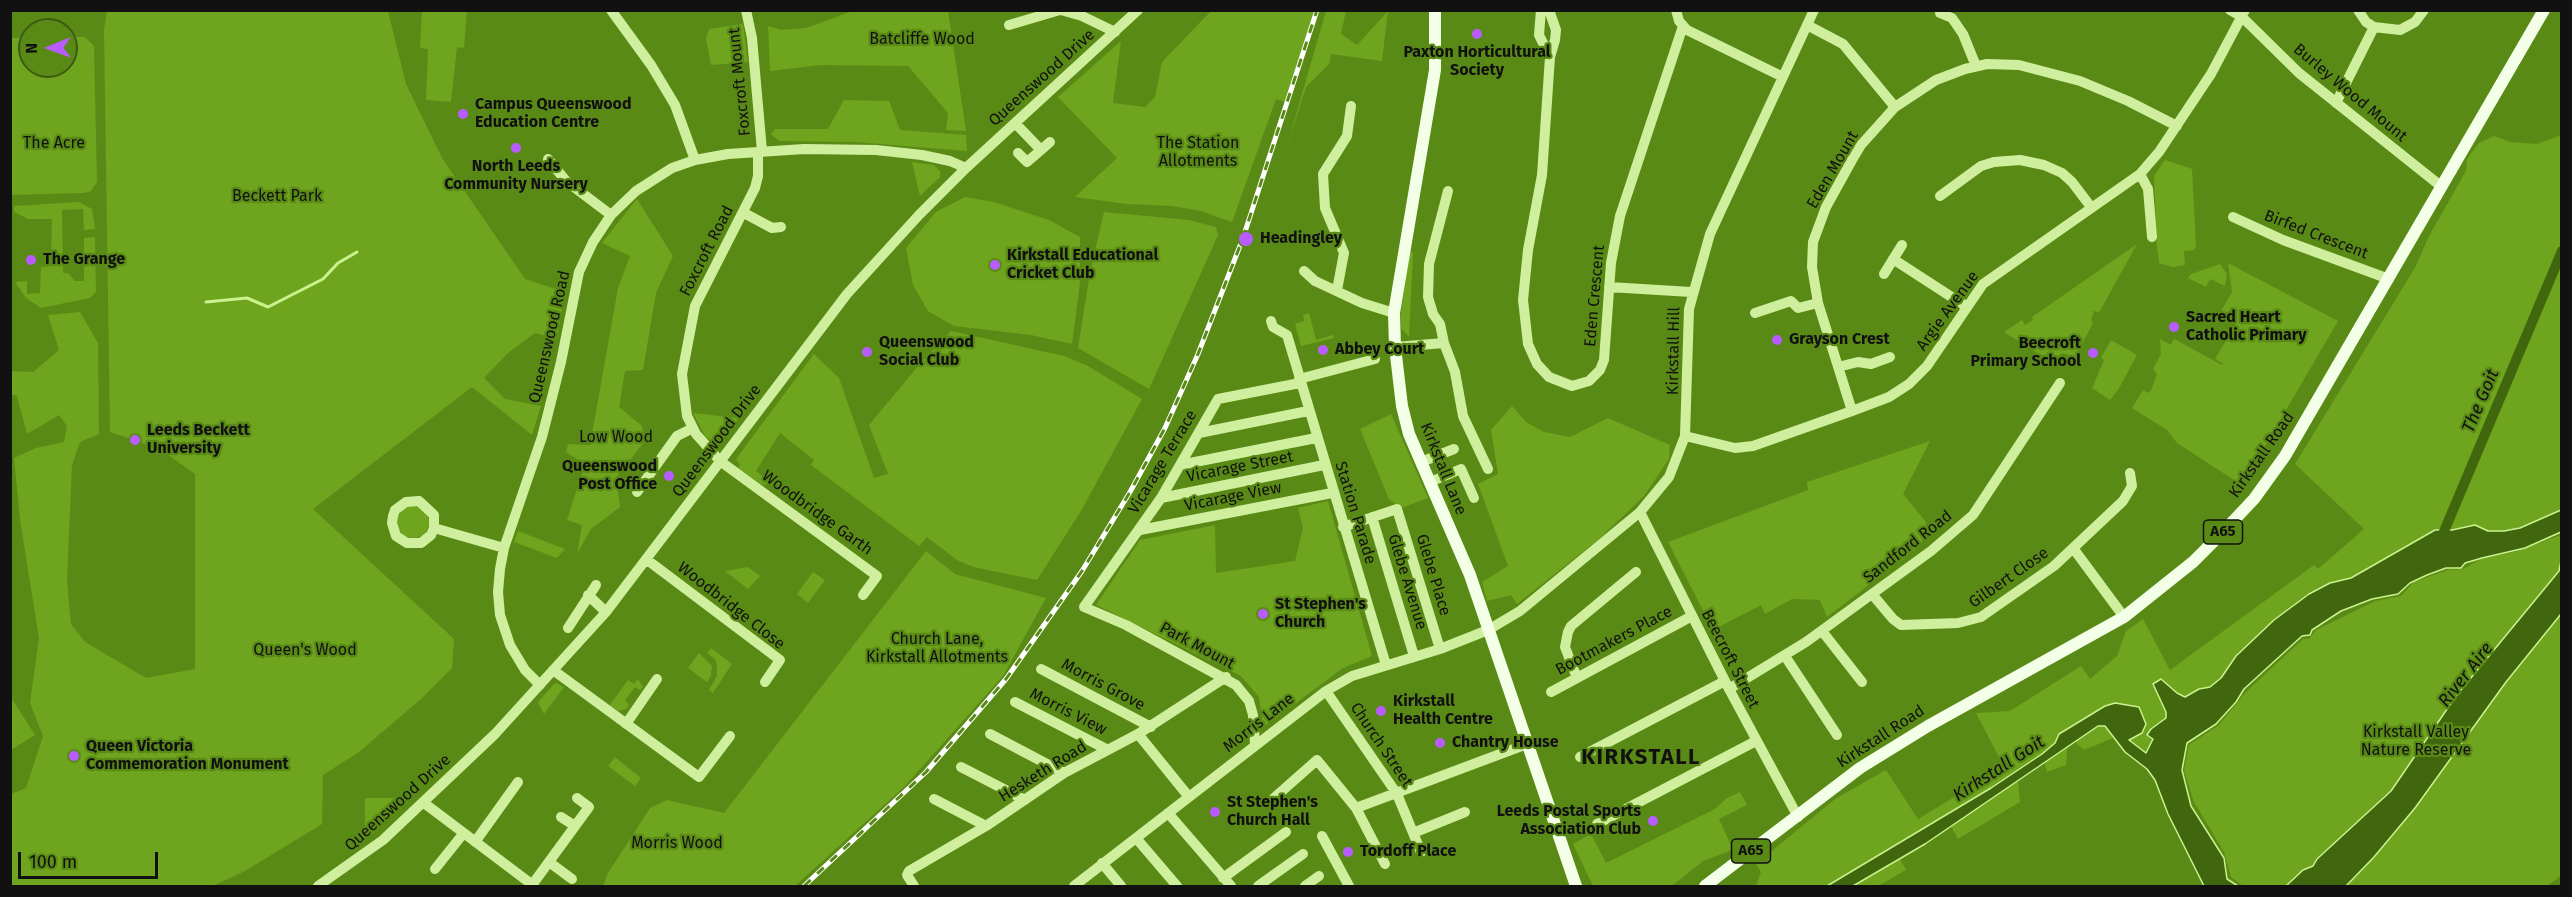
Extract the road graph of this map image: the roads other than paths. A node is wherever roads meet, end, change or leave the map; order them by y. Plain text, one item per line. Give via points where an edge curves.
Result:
1 (610, 10) edge
2 (746, 10) edge
3 (1060, 10) edge
4 (1138, 10) edge
5 (1435, 10) edge
6 (1541, 10) edge
7 (1549, 10) edge
8 (1676, 10) edge
9 (1814, 10) edge
10 (2230, 10) edge
11 (2358, 10) edge
12 (2424, 10) edge
13 (2544, 10) edge
14 (1940, 13) dead end
15 (2243, 14) edge
16 (1009, 25) dead end
17 (1807, 25) junction
18 (1683, 26) junction
19 (2374, 27) junction
20 (1115, 32) junction
21 (1550, 57) junction
22 (1976, 66) junction
23 (1781, 76) junction
24 (2336, 103) junction
25 (1895, 107) junction
26 (1346, 112) dead end
27 (1016, 123) junction
28 (2177, 126) junction
29 (1050, 142) dead end
30 (1041, 150) junction
31 (760, 152) junction
32 (1018, 153) dead end
33 (548, 159) dead end
34 (695, 160) junction
35 (966, 168) junction
36 (2140, 174) junction
37 (2442, 187) junction
38 (1448, 191) dead end
39 (1940, 196) dead end
40 (2091, 207) junction
41 (744, 213) junction
42 (611, 215) junction
43 (2234, 217) dead end
44 (781, 227) dead end
45 (2152, 237) dead end
46 (1902, 245) dead end
47 (1893, 259) junction
48 (1304, 271) dead end
49 (1884, 273) dead end
50 (2389, 279) junction
51 (1609, 287) junction
52 (1337, 290) junction
53 (1691, 292) junction
54 (1818, 303) junction
55 (1967, 306) junction
56 (1394, 313) junction
57 (1755, 313) dead end
58 (1271, 321) dead end
59 (1444, 343) junction
60 (1395, 347) junction
61 (1890, 357) dead end
62 (1375, 359) dead end
63 (1838, 367) junction
64 (1299, 377) junction
65 (2060, 383) dead end
66 (1308, 411) junction
67 (1852, 411) junction
68 (693, 428) junction
69 (1199, 433) junction
70 (1685, 436) junction
71 (1316, 438) junction
72 (1454, 449) dead end
73 (720, 460) junction
74 (1421, 462) junction
75 (1180, 465) junction
76 (1324, 465) junction
77 (1488, 469) dead end
78 (2130, 473) dead end
79 (1430, 482) junction
80 (637, 492) dead end
81 (1332, 493) junction
82 (1161, 498) junction
83 (1474, 498) dead end
84 (1640, 512) junction
85 (1372, 517) junction
86 (1343, 527) junction
87 (434, 528) junction
88 (1140, 530) junction
89 (504, 548) junction
90 (2073, 548) junction
91 (646, 559) junction
92 (1636, 572) dead end
93 (596, 585) dead end
94 (1872, 594) junction
95 (588, 595) junction
96 (863, 595) dead end
97 (1084, 607) joint
98 (606, 612) junction
99 (1692, 616) junction
100 (2124, 617) junction
101 (568, 628) dead end
102 (1488, 630) junction
103 (1822, 631) junction
104 (1440, 649) junction
105 (1414, 656) junction
106 (1785, 656) junction
107 (1386, 665) junction
108 (1041, 669) dead end
109 (553, 670) junction
110 (1226, 677) junction
111 (1577, 678) junction
112 (657, 679) dead end
113 (765, 682) dead end
114 (1862, 682) dead end
115 (540, 685) junction
116 (1727, 685) junction
117 (1326, 691) junction
118 (1551, 692) dead end
119 (1015, 702) dead end
120 (626, 724) junction
121 (1151, 727) junction
122 (990, 734) dead end
123 (1138, 734) junction
124 (1837, 735) dead end
125 (730, 736) dead end
126 (1756, 741) junction
127 (1527, 744) junction
128 (1255, 745) junction
129 (1108, 750) junction
130 (1580, 757) dead end
131 (961, 766) dead end
132 (1064, 773) junction
133 (518, 782) dead end
134 (1397, 794) junction
135 (1189, 797) junction
136 (577, 798) dead end
137 (1274, 798) dead end
138 (934, 799) dead end
139 (1025, 800) junction
140 (424, 803) junction
141 (1356, 808) junction
142 (1466, 812) dead end
143 (1168, 813) junction
144 (561, 817) dead end
145 (1798, 817) junction
146 (1597, 824) dead end
147 (575, 826) junction
148 (986, 826) junction
149 (1286, 832) dead end
150 (1413, 833) junction
151 (464, 834) junction
152 (1322, 836) dead end
153 (1136, 838) junction
154 (475, 843) junction
155 (1421, 852) dead end
156 (1303, 854) dead end
157 (549, 862) junction
158 (1102, 863) junction
159 (1385, 864) dead end
160 (435, 869) dead end
161 (1319, 876) dead end
162 (572, 879) dead end
163 (1227, 882) edge
164 (318, 886) edge
165 (533, 886) edge
166 (914, 886) edge
167 (1074, 886) edge
168 (1121, 886) edge
169 (1177, 886) edge
170 (1258, 886) edge
171 (1305, 886) edge
172 (1349, 886) edge
173 (1576, 886) edge
174 (1705, 886) edge

1 - 34 street via 675,105
2 - 31 street, Foxcroft Mount via 752,38
3 - 16 street
3 - 20 street
4 - 20 street, Queenswood Drive
5 - 56 main road, Kirkstall Lane via 1435,70
6 - 21 street, Eden Crescent via 1539,35
7 - 21 street, Eden Crescent via 1556,30
8 - 18 street
9 - 17 street, Kirkstall Hill
10 - 15 street, Burley Wood Mount
11 - 19 street
12 - 19 street via 2415,22 2400,30
13 - 37 main road, Kirkstall Road / A65
14 - 22 street via 1952,18 1963,33
15 - 24 street, Burley Wood Mount via 2300,73
15 - 28 street, Argie Avenue via 2213,72
17 - 23 street, Kirkstall Hill
17 - 25 street via 1843,44
18 - 23 street
18 - 51 street, Eden Crescent via 1620,216
19 - 24 street
20 - 27 street, Queenswood Drive
21 - 51 street, Eden Crescent via 1542,175 1523,300 1528,344 1537,364 1561,384 1580,386 1600,370 1607,345
22 - 25 street, Eden Mount via 1936,80
22 - 28 street, Eden Mount via 2019,65 2051,72 2128,100
23 - 53 street, Kirkstall Hill via 1722,204
24 - 37 street, Burley Wood Mount
25 - 54 street, Eden Mount via 1861,145 1816,233 1812,255
26 - 52 street via 1347,136 1323,174 1325,208 1344,254
27 - 30 street
27 - 35 street, Queenswood Drive
28 - 36 street, Argie Avenue
29 - 30 street
30 - 32 street via 1027,162
31 - 34 street, Queenswood Road
31 - 35 street, Queenswood Road via 876,150 922,155
31 - 41 street, Foxcroft Road via 758,176
33 - 42 street via 566,181
34 - 42 street, Queenswood Road via 652,179
35 - 73 street, Queenswood Drive via 841,302
36 - 40 street, Argie Avenue
36 - 45 street via 2148,189
37 - 50 main road, Kirkstall Road / A65
38 - 59 street via 1429,264 1428,297
39 - 40 street via 1982,166 2020,160 2062,173
40 - 55 street, Argie Avenue via 1994,274
41 - 44 street via 772,228
41 - 68 street, Foxcroft Road via 695,306 688,331 683,389
42 - 89 street, Queenswood Road via 579,272 542,437
43 - 50 street, Birfed Crescent via 2283,240
46 - 47 street
47 - 49 street
47 - 55 street
48 - 52 street via 1315,281
50 - 100 main road, Kirkstall Road / A65 via 2290,447 2254,499 2193,562
51 - 53 street
52 - 56 street
53 - 70 street, Kirkstall Hill
54 - 57 street via 1798,308 1791,301
54 - 63 street, Eden Mount
55 - 67 street, Argie Avenue via 1927,366 1909,384 1889,397
56 - 60 main road, Kirkstall Lane
58 - 64 street, Station Parade via 1273,327 1287,335
59 - 60 street
59 - 77 street via 1455,372 1463,416
60 - 74 main road, Kirkstall Lane via 1404,415
61 - 63 street via 1871,364 1858,362
62 - 64 street, Vicarage Terrace
63 - 67 street, Eden Mount
64 - 66 street, Station Parade
64 - 69 street, Vicarage Terrace via 1218,399
65 - 94 street, Sandford Road via 1973,515
66 - 69 street
66 - 71 street, Station Parade
67 - 70 street, Argie Avenue via 1754,446 1735,448
68 - 73 street, Foxcroft Road
68 - 80 street via 676,436
69 - 75 street, Vicarage Terrace
70 - 84 street, Kirkstall Hill via 1669,477
71 - 75 street
71 - 76 street, Station Parade
72 - 74 street
73 - 91 street, Queenswood Drive
73 - 96 street, Woodbridge Garth via 877,576
74 - 79 main road, Kirkstall Lane
75 - 82 street, Vicarage Terrace
76 - 81 street, Station Parade
76 - 82 street, Vicarage Street
78 - 90 street, Gilbert Close via 2129,494
79 - 83 street via 1461,470
79 - 102 main road, Kirkstall Lane via 1470,575
81 - 86 street, Station Parade
81 - 88 street, Vicarage View
82 - 88 street, Vicarage Terrace
84 - 99 street, Beecroft Street
84 - 102 street, Kirkstall Hill via 1520,611
85 - 86 street
85 - 104 street, Glebe Place via 1397,509
85 - 105 street, Glebe Avenue
86 - 107 street, Station Parade
87 - 87 street via 434,515 419,501 406,502 393,516 396,536 407,543 427,540
87 - 89 street
88 - 97 street, Vicarage Terrace
89 - 115 street, Queenswood Road via 498,592 500,615 510,645
90 - 94 street, Gilbert Close via 1986,614 1967,622 1901,625
90 - 100 street
91 - 98 street, Queenswood Drive
91 - 113 street, Woodbridge Close via 780,660
92 - 111 street via 1571,626 1565,647
93 - 95 street
94 - 103 street, Sandford Road
95 - 98 street
95 - 101 street via 580,614
97 - 110 street, Park Mount
98 - 109 street, Queenswood Drive
99 - 111 street, Bootmakers Place
99 - 116 street, Beecroft Street
100 - 145 main road, Kirkstall Road / A65 via 1928,726 1860,768
102 - 104 street, Morris Lane
102 - 127 main road, Kirkstall Lane
103 - 106 street, Sandford Road
103 - 114 street
104 - 105 street, Morris Lane
105 - 107 street, Morris Lane
106 - 116 street, Sandford Road
106 - 124 street
107 - 117 street, Morris Lane via 1352,676
108 - 121 street, Morris Grove
109 - 115 street, Queenswood Drive
109 - 120 street
110 - 121 street, Hesketh Road
110 - 128 street, Park Mount via 1249,701
111 - 118 street, Bootmakers Place
112 - 120 street
115 - 140 street, Queenswood Drive
116 - 126 street, Beecroft Street
116 - 130 street, Sandford Road
117 - 128 street, Morris Lane
117 - 134 street, Church Street
119 - 129 street, Morris View
120 - 125 street via 699,777
121 - 123 street, Hesketh Road
122 - 132 street
123 - 129 street, Hesketh Road
123 - 135 street
126 - 145 street, Beecroft Street
126 - 146 street
127 - 134 street
127 - 173 main road, Kirkstall Lane
128 - 135 street, Morris Lane
129 - 132 street, Hesketh Road
131 - 139 street
132 - 139 street, Hesketh Road
133 - 154 street
134 - 141 street
134 - 150 street, Church Street
135 - 143 street, Morris Lane
136 - 147 street via 589,807
137 - 141 street via 1317,760
138 - 148 street
139 - 148 street, Hesketh Road
140 - 151 street
140 - 164 street, Queenswood Drive via 374,847
141 - 159 street
142 - 150 street
143 - 153 street, Morris Lane
143 - 163 street
144 - 147 street
145 - 174 main road, A65
147 - 157 street
148 - 166 street, Hesketh Road via 907,875
149 - 163 street
150 - 155 street, Church Street
151 - 154 street
151 - 160 street
152 - 172 street
153 - 158 street, Morris Lane
153 - 169 street
154 - 165 street
156 - 170 street
157 - 162 street
157 - 165 street
158 - 167 street, Morris Lane
158 - 168 street
161 - 171 street

